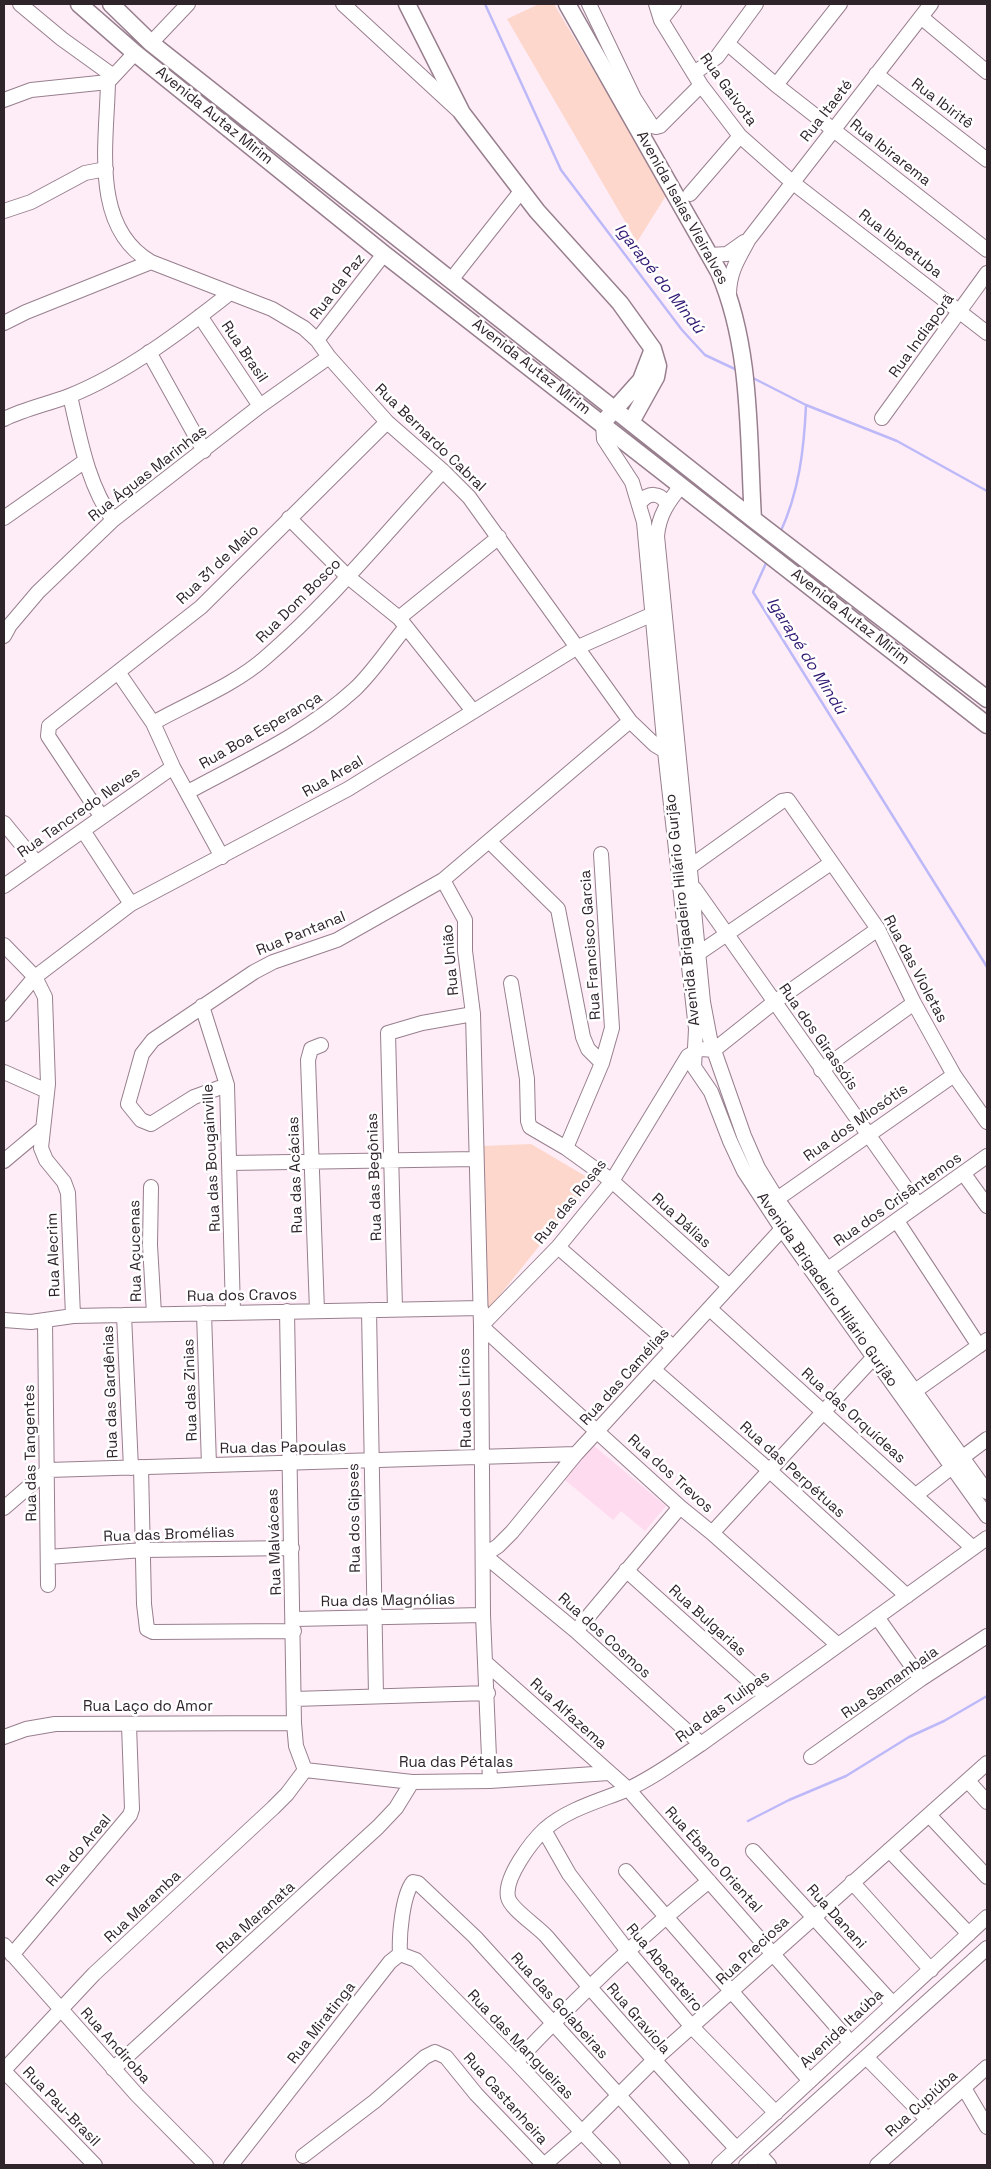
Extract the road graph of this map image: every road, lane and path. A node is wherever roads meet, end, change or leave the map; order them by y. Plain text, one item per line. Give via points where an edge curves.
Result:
1 (20, 4) edge
2 (79, 4) edge
3 (111, 4) edge
4 (188, 4) edge
5 (343, 4) edge
6 (407, 4) edge
7 (567, 4) edge
8 (589, 4) edge
9 (656, 4) edge
10 (674, 4) edge
11 (756, 4) edge
12 (840, 4) edge
13 (931, 4) edge
14 (921, 17) junction
15 (661, 20) junction
16 (151, 43) junction
17 (728, 44) junction
18 (134, 53) junction
19 (694, 72) junction
20 (987, 72) edge
21 (876, 74) junction
22 (110, 79) junction
23 (701, 85) junction
24 (776, 85) junction
25 (4, 100) edge
26 (628, 101) junction
27 (462, 113) junction
28 (833, 129) junction
29 (740, 136) junction
30 (987, 160) edge
31 (106, 168) junction
32 (792, 182) junction
33 (522, 190) junction
34 (690, 194) dead end
35 (4, 211) edge
36 (749, 239) junction
37 (987, 250) edge
38 (384, 254) junction
39 (710, 255) junction
40 (151, 262) junction
41 (987, 272) edge
42 (451, 280) junction
43 (230, 293) junction
44 (729, 296) junction
45 (960, 311) junction
46 (200, 316) junction
47 (4, 323) edge
48 (987, 333) edge
49 (317, 340) junction
50 (653, 349) junction
51 (148, 352) junction
52 (329, 357) junction
53 (70, 396) junction
54 (260, 406) junction
55 (614, 409) junction
56 (4, 417) edge
57 (882, 418) dead end
58 (387, 422) junction
59 (631, 422) junction
60 (603, 424) junction
61 (204, 451) junction
62 (85, 461) junction
63 (443, 471) junction
64 (681, 486) junction
65 (640, 503) junction
66 (667, 504) junction
67 (4, 518) edge
68 (289, 518) junction
69 (753, 519) junction
70 (113, 520) junction
71 (499, 536) junction
72 (347, 576) junction
73 (653, 614) junction
74 (402, 623) junction
75 (6, 629) edge
76 (576, 648) junction
77 (118, 672) junction
78 (987, 699) edge
79 (473, 711) junction
80 (630, 721) junction
81 (153, 723) junction
82 (987, 725) edge
83 (666, 751) junction
84 (173, 767) junction
85 (188, 792) junction
86 (101, 816) junction
87 (4, 823) edge
88 (84, 832) junction
89 (490, 841) junction
90 (601, 854) dead end
91 (222, 857) junction
92 (36, 862) junction
93 (831, 863) junction
94 (691, 866) junction
95 (443, 880) junction
96 (4, 886) edge
97 (693, 887) junction
98 (132, 904) junction
99 (878, 929) junction
100 (726, 936) junction
101 (4, 945) edge
102 (699, 953) junction
103 (35, 977) junction
104 (511, 983) dead end
105 (774, 1003) junction
106 (914, 1003) junction
107 (202, 1006) junction
108 (4, 1014) edge
109 (473, 1014) junction
110 (321, 1045) dead end
111 (714, 1050) junction
112 (694, 1053) junction
113 (602, 1063) junction
114 (718, 1064) junction
115 (821, 1070) junction
116 (4, 1072) edge
117 (698, 1074) junction
118 (954, 1075) junction
119 (227, 1085) junction
120 (671, 1086) junction
121 (47, 1091) junction
122 (987, 1122) edge
123 (41, 1130) junction
124 (867, 1135) junction
125 (566, 1148) junction
126 (987, 1156) edge
127 (475, 1159) junction
128 (391, 1160) junction
129 (4, 1161) edge
130 (230, 1163) junction
131 (313, 1163) junction
132 (964, 1174) junction
133 (612, 1181) junction
134 (151, 1187) dead end
135 (777, 1199) junction
136 (918, 1205) junction
137 (987, 1206) edge
138 (897, 1221) junction
139 (787, 1225) junction
140 (558, 1247) junction
141 (828, 1269) junction
142 (730, 1286) junction
143 (481, 1308) junction
144 (395, 1309) junction
145 (710, 1309) junction
146 (368, 1310) junction
147 (287, 1311) junction
148 (317, 1311) junction
149 (233, 1312) junction
150 (204, 1313) junction
151 (154, 1314) junction
152 (124, 1315) junction
153 (73, 1316) junction
154 (4, 1320) edge
155 (45, 1320) junction
156 (481, 1326) junction
157 (983, 1343) edge
158 (673, 1347) junction
159 (873, 1358) junction
160 (654, 1370) junction
161 (916, 1391) junction
162 (824, 1411) junction
163 (599, 1432) junction
164 (987, 1440) edge
165 (576, 1454) junction
166 (963, 1457) junction
167 (483, 1458) junction
168 (370, 1462) junction
169 (289, 1464) junction
170 (210, 1465) junction
171 (952, 1467) junction
172 (136, 1468) junction
173 (48, 1470) junction
174 (770, 1471) junction
175 (987, 1492) edge
176 (916, 1495) junction
177 (4, 1508) edge
178 (680, 1508) junction
179 (987, 1516) edge
180 (712, 1533) junction
181 (987, 1538) edge
182 (292, 1548) junction
183 (973, 1548) junction
184 (144, 1550) junction
185 (484, 1556) junction
186 (48, 1557) junction
187 (626, 1570) junction
188 (48, 1585) dead end
189 (907, 1596) junction
190 (483, 1615) junction
191 (373, 1616) junction
192 (877, 1616) junction
193 (294, 1625) junction
194 (576, 1631) junction
195 (166, 1632) joint
196 (987, 1636) edge
197 (838, 1645) junction
198 (486, 1663) junction
199 (921, 1679) junction
200 (488, 1694) junction
201 (376, 1696) junction
202 (766, 1696) junction
203 (294, 1699) junction
204 (294, 1723) junction
205 (128, 1725) junction
206 (4, 1737) edge
207 (701, 1744) junction
208 (811, 1757) dead end
209 (987, 1764) edge
210 (304, 1770) junction
211 (609, 1773) junction
212 (490, 1781) junction
213 (968, 1781) junction
214 (412, 1782) junction
215 (628, 1789) junction
216 (987, 1802) edge
217 (929, 1815) junction
218 (544, 1830) junction
219 (890, 1850) junction
220 (753, 1851) dead end
221 (626, 1871) dead end
222 (987, 1877) edge
223 (709, 1881) junction
224 (852, 1882) junction
225 (516, 1909) joint
226 (665, 1916) junction
227 (814, 1916) junction
228 (987, 1917) edge
229 (970, 1934) junction
230 (987, 1948) edge
231 (8, 1950) edge
232 (627, 1950) junction
233 (774, 1953) junction
234 (400, 1954) junction
235 (931, 1970) junction
236 (588, 1986) junction
237 (732, 1993) junction
238 (893, 2004) junction
239 (60, 2009) junction
240 (554, 2022) junction
241 (693, 2028) junction
242 (851, 2043) junction
243 (866, 2057) junction
244 (516, 2062) junction
245 (653, 2062) junction
246 (987, 2067) edge
247 (113, 2069) junction
248 (4, 2071) edge
249 (810, 2081) junction
250 (964, 2088) junction
251 (618, 2097) junction
252 (776, 2113) junction
253 (928, 2120) junction
254 (764, 2124) junction
255 (987, 2127) edge
256 (582, 2132) junction
257 (776, 2137) junction
258 (737, 2149) junction
259 (758, 2154) junction
260 (304, 2156) dead end
261 (94, 2165) edge
262 (206, 2165) edge
263 (230, 2165) edge
264 (544, 2165) edge
265 (613, 2165) edge
266 (682, 2165) edge
267 (719, 2165) edge
268 (746, 2165) edge
269 (769, 2165) edge
270 (878, 2165) edge

1 - 22 street
2 - 18 main road, Avenida Autaz Mirim
3 - 16 main road, Avenida Autaz Mirim
4 - 16 street
5 - 27 street
6 - 27 main road
7 - 26 main road, Avenida Isaías Vieiralves
8 - 26 street
9 - 15 street, Rua Gaivota
10 - 15 street
11 - 17 street
12 - 24 street
13 - 14 street, Rua Itaeté
14 - 20 street
14 - 21 street, Rua Itaeté
15 - 19 street, Rua Gaivota
16 - 42 main road, Avenida Autaz Mirim
17 - 19 street
17 - 24 street, Rua Ibirarema
18 - 22 street
18 - 38 main road, Avenida Autaz Mirim
19 - 23 street, Rua Gaivota
21 - 28 street, Rua Itaeté
21 - 30 street, Rua Ibiritê
22 - 25 street via 31,90
22 - 31 street, Rua Bernardo Cabral
23 - 26 street via 656,128
23 - 29 street, Rua Gaivota
24 - 28 street, Rua Ibirarema
26 - 39 main road, Avenida Isaías Vieiralves
27 - 33 main road
28 - 32 street, Rua Itaeté
28 - 37 street, Rua Ibirarema
29 - 32 street, Rua Gaivota
29 - 34 street
31 - 35 street via 85,173 30,202
31 - 40 street, Rua Bernardo Cabral via 116,225 132,249
32 - 36 street, Rua Itaeté
32 - 45 street, Rua Ibipetuba
33 - 42 street
33 - 50 main road
36 - 39 street, Rua Itaeté via 727,254
36 - 44 street, Rua Itaeté via 732,266
38 - 49 street, Rua da Paz
38 - 60 main road, Avenida Autaz Mirim
39 - 44 main road, Avenida Isaías Vieiralves
40 - 43 street, Rua Bernardo Cabral
40 - 47 street
41 - 45 street, Rua Indiaporã
42 - 55 main road, Avenida Autaz Mirim
43 - 46 street
43 - 49 street, Rua Bernardo Cabral via 290,318
44 - 69 main road, Avenida Isaías Vieiralves via 741,344
45 - 48 street, Rua Ibipetuba
45 - 57 street, Rua Indiaporã
46 - 51 street
46 - 54 street, Rua Brasil
49 - 52 street, Rua Bernardo Cabral
50 - 55 main road via 641,380
50 - 59 main road via 658,366 656,378
51 - 53 street
51 - 61 street
52 - 54 street, Rua Águas Marinhas
52 - 58 street, Rua Bernardo Cabral
53 - 56 street
53 - 62 street
54 - 61 street, Rua Águas Marinhas
55 - 59 main road, Avenida Autaz Mirim
55 - 60 main road
58 - 63 street, Rua Bernardo Cabral
58 - 68 street, Rua 31 de Maio
59 - 69 main road, Avenida Autaz Mirim
60 - 64 main road, Avenida Autaz Mirim
60 - 65 street, Avenida Brigadeiro Hilário Gurjão via 604,439 632,482
61 - 70 street, Rua Águas Marinhas
62 - 67 street
62 - 70 street
63 - 71 street, Rua Bernardo Cabral via 469,497
63 - 72 street, Rua Dom Bosco
64 - 66 street, Avenida Brigadeiro Hilário Gurjão
64 - 82 main road, Avenida Autaz Mirim
65 - 66 street via 645,497 656,495
65 - 73 street, Avenida Brigadeiro Hilário Gurjão
66 - 94 street, Avenida Brigadeiro Hilário Gurjão via 658,523 658,545
68 - 72 street
68 - 77 street, Rua 31 de Maio via 201,606
69 - 78 main road, Avenida Autaz Mirim
70 - 75 street, Rua Águas Marinhas via 64,566
71 - 74 street, Rua Boa Esperança
71 - 76 street, Rua Bernardo Cabral
72 - 74 street
72 - 81 street, Rua Dom Bosco via 265,658 224,685
73 - 76 street, Rua Areal
73 - 83 street, Avenida Brigadeiro Hilário Gurjão
74 - 79 street
74 - 85 street, Rua Boa Esperança via 373,668 334,707
76 - 79 street, Rua Areal
76 - 80 street, Rua Bernardo Cabral
77 - 81 street
77 - 86 street, Rua 31 de Maio via 49,726 48,736
79 - 91 street, Rua Areal via 348,788
80 - 83 street, Rua Bernardo Cabral
80 - 89 street, Rua Pantanal
81 - 84 street
83 - 112 street, Avenida Brigadeiro Hilário Gurjão via 696,1029
84 - 85 street
84 - 86 street, Rua Tancredo Neves
85 - 91 street
86 - 88 street, Rua Tancredo Neves
87 - 92 street
88 - 92 street, Rua Tancredo Neves
88 - 98 street
89 - 95 street, Rua Pantanal
89 - 113 street via 558,909 584,1037 588,1049
90 - 113 street, Rua Francisco Garcia via 613,1017 611,1040
91 - 98 street, Rua Areal
92 - 96 street, Rua Tancredo Neves
93 - 94 street, Rua das Violetas via 790,802 785,800
93 - 99 street, Rua das Violetas
93 - 100 street
94 - 97 street, Avenida Brigadeiro Hilário Gurjão
95 - 107 street, Rua Pantanal via 337,940 273,962
95 - 109 street, Rua União via 465,920 466,964
97 - 100 street, Rua dos Girassóis
97 - 102 street, Avenida Brigadeiro Hilário Gurjão
98 - 103 street, Rua Areal
99 - 105 street
99 - 106 street, Rua das Violetas
100 - 102 street
100 - 105 street, Rua dos Girassóis
101 - 103 street
102 - 111 street, Avenida Brigadeiro Hilário Gurjão via 703,1002
103 - 108 street, Rua Areal
103 - 121 street via 45,997
104 - 125 street, Rua Dálias via 527,1078 528,1121 536,1132
105 - 111 street
105 - 115 street, Rua dos Girassóis
106 - 115 street
106 - 118 street, Rua das Violetas
107 - 119 street, Rua das Bougainville
107 - 119 street, Rua Pantanal via 146,1048 128,1098 129,1107 141,1120 151,1124 194,1097
109 - 127 street, Rua dos Lírios
109 - 128 street, Rua das Begônias via 388,1033
110 - 131 street, Rua das Acácias via 311,1049 308,1060
111 - 112 street via 705,1048
111 - 114 street, Avenida Brigadeiro Hilário Gurjão
112 - 117 street, Avenida Brigadeiro Hilário Gurjão via 694,1067
112 - 120 street, Rua das Rosas via 688,1056 672,1079
113 - 125 street, Rua Francisco Garcia
114 - 117 street via 710,1074
114 - 135 street, Avenida Brigadeiro Hilário Gurjão via 744,1136
115 - 124 street, Rua dos Girassóis
116 - 121 street
117 - 120 street
117 - 139 street, Avenida Brigadeiro Hilário Gurjão via 711,1092 744,1171
118 - 122 street, Rua das Violetas
118 - 124 street, Rua dos Miosótis
119 - 130 street, Rua das Bougainville
120 - 133 street, Rua das Rosas
121 - 123 street
123 - 129 street
123 - 153 street, Rua Alecrim via 43,1154 64,1182 68,1193
124 - 135 street, Rua dos Miosótis
124 - 136 street, Rua dos Girassóis
125 - 133 street, Rua Dálias
126 - 132 street, Rua dos Crisântemos
127 - 128 street
127 - 143 street, Rua dos Lírios
128 - 131 street
128 - 144 street, Rua das Begônias
130 - 131 street
130 - 149 street, Rua das Bougainville
131 - 148 street, Rua das Acácias
132 - 136 street, Rua dos Crisântemos
132 - 137 street
133 - 140 street, Rua das Rosas
133 - 142 street, Rua Dálias
134 - 151 street, Rua Açucenas
135 - 139 street, Avenida Brigadeiro Hilário Gurjão
136 - 138 street, Rua dos Crisântemos
138 - 141 street, Rua dos Crisântemos
138 - 157 street
139 - 141 street, Avenida Brigadeiro Hilário Gurjão
139 - 142 street, Rua das Camélias
139 - 159 street, Avenida Brigadeiro Hilário Gurjão
140 - 156 street, Rua das Rosas
140 - 158 street
141 - 161 street, Avenida Brigadeiro Hilário Gurjão
142 - 145 street, Rua das Camélias
143 - 144 street, Rua dos Cravos
143 - 156 street, Rua dos Lírios
144 - 146 street, Rua dos Cravos
145 - 158 street, Rua das Camélias
145 - 162 street, Rua das Orquídeas
146 - 148 street, Rua dos Cravos
146 - 168 street, Rua dos Gipses
147 - 148 street, Rua dos Cravos
147 - 149 street, Rua dos Cravos
147 - 169 street, Rua Malváceas
149 - 150 street, Rua dos Cravos
150 - 151 street, Rua dos Cravos
150 - 170 street, Rua das Zinias
151 - 152 street, Rua dos Cravos
152 - 153 street, Rua dos Cravos
152 - 172 street, Rua das Gardênias
153 - 155 street, Rua dos Cravos
154 - 155 street, Rua dos Cravos
155 - 173 street, Rua das Tangentes
156 - 163 street, Rua dos Trevos
156 - 167 street, Rua dos Lírios
157 - 161 street
158 - 160 street, Rua das Camélias
159 - 162 street
159 - 171 street, Avenida Brigadeiro Hilário Gurjão
160 - 163 street, Rua das Camélias
160 - 174 street, Rua das Perpétuas
161 - 166 street, Avenida Brigadeiro Hilário Gurjão
162 - 174 street
162 - 176 street, Rua das Orquídeas
163 - 165 street, Rua das Camélias
163 - 178 street, Rua dos Trevos
164 - 166 street
165 - 167 street, Rua das Papoulas
165 - 185 street, Rua das Camélias via 512,1532
166 - 175 street, Avenida Brigadeiro Hilário Gurjão
167 - 168 street, Rua das Papoulas
167 - 185 street, Rua dos Lírios
168 - 169 street, Rua das Papoulas
168 - 191 street, Rua dos Gipses
169 - 170 street, Rua das Papoulas
169 - 182 street, Rua Malváceas
170 - 172 street, Rua das Papoulas
171 - 176 street
171 - 179 street, Avenida Brigadeiro Hilário Gurjão
172 - 173 street, Rua das Papoulas
172 - 184 street, Rua das Gardênias
173 - 177 street
173 - 186 street, Rua das Tangentes
174 - 180 street
174 - 189 street, Rua das Perpétuas
176 - 183 street, Rua das Orquídeas
178 - 180 street, Rua dos Trevos
178 - 187 street
180 - 197 street, Rua dos Trevos
181 - 183 street, Rua das Tulipas
182 - 184 street, Rua das Bromélias
182 - 193 street, Rua Malváceas
183 - 189 street, Rua das Tulipas
184 - 186 street, Rua das Bromélias
184 - 195 street, Rua das Gardênias via 146,1626 153,1632
185 - 190 street, Rua dos Lírios
185 - 194 street, Rua dos Cosmos
186 - 188 street, Rua das Tangentes
187 - 194 street
187 - 202 street, Rua Bulgarias
189 - 192 street, Rua das Tulipas
190 - 191 street, Rua das Magnólias
190 - 198 street, Rua dos Lírios
191 - 193 street, Rua das Magnólias
191 - 201 street, Rua dos Gipses
192 - 197 street, Rua das Tulipas
192 - 199 street
193 - 195 street, Rua das Magnólias
193 - 203 street, Rua Malváceas
194 - 207 street, Rua dos Cosmos
196 - 199 street, Rua Samambaia
197 - 202 street, Rua das Tulipas
198 - 200 street, Rua dos Lírios
198 - 211 street, Rua Alfazema
199 - 208 street, Rua Samambaia
200 - 201 street
200 - 212 street, Rua dos Lírios
201 - 203 street
202 - 207 street, Rua das Tulipas
203 - 204 street, Rua Malváceas
204 - 205 street, Rua Laço do Amor
204 - 210 street, Rua Malváceas via 296,1746
205 - 206 street, Rua Laço do Amor via 55,1724 26,1728
205 - 231 street, Rua do Areal via 130,1815
207 - 215 street, Rua das Tulipas
209 - 213 street, Rua Preciosa
210 - 214 street, Rua das Pétalas
210 - 239 street, Rua Maramba via 273,1808
211 - 212 street, Rua das Pétalas
211 - 215 street, Rua Alfazema
212 - 214 street, Rua das Pétalas
213 - 216 street
213 - 217 street, Rua Preciosa
214 - 247 street, Rua Maranata via 396,1808 378,1828
215 - 218 street, Rua das Tulipas via 562,1817
215 - 223 street, Rua Ébano Oriental
217 - 219 street, Rua Preciosa
217 - 222 street
218 - 225 street, Rua das Tulipas via 509,1883 509,1900
218 - 232 street, Rua Abacateiro via 569,1874
219 - 224 street, Rua Preciosa
219 - 229 street
220 - 227 street, Rua Danani
221 - 226 street
223 - 226 street
223 - 233 street, Rua Ébano Oriental
224 - 227 street, Rua Preciosa
224 - 235 street
225 - 236 street, Rua Graviola via 544,1933
226 - 232 street
226 - 237 street
227 - 233 street, Rua Preciosa
227 - 238 street, Rua Danani
228 - 229 street, Avenida Itaúba
229 - 235 street, Avenida Itaúba
230 - 243 street
231 - 239 street, Rua Andiroba
232 - 236 street
232 - 241 street, Rua Abacateiro
233 - 237 street, Rua Preciosa
233 - 242 street, Rua Ébano Oriental
234 - 240 street, Rua das Goiabeiras via 408,1890 415,1882 430,1892
234 - 244 street, Rua das Mangueiras via 416,1960
234 - 263 street, Rua Miratinga via 390,1962
235 - 238 street, Avenida Itaúba
236 - 240 street
236 - 245 street, Rua Graviola
237 - 241 street, Rua Preciosa
237 - 249 street
238 - 242 street, Avenida Itaúba
239 - 247 street, Rua Andiroba
239 - 248 street, Rua Maramba
240 - 244 street
240 - 251 street, Rua das Goiabeiras
241 - 245 street, Rua Preciosa
241 - 252 street, Rua Abacateiro
242 - 249 street, Avenida Itaúba
243 - 253 street
243 - 257 street
244 - 256 street, Rua das Mangueiras
245 - 251 street, Rua Preciosa
245 - 258 street, Rua Graviola
246 - 250 street, Rua Cupiúba
247 - 262 street, Rua Andiroba
248 - 261 street, Rua Pau-Brasil
249 - 252 street, Avenida Itaúba
250 - 253 street, Rua Cupiúba
250 - 255 street
251 - 256 street, Rua Preciosa
251 - 266 street, Rua das Goiabeiras
252 - 254 street, Avenida Itaúba
253 - 270 street, Rua Cupiúba
254 - 257 street
254 - 258 street, Avenida Itaúba
256 - 264 street, Rua Preciosa
256 - 265 street, Rua das Mangueiras
257 - 259 street
258 - 267 street, Avenida Itaúba
259 - 268 street
259 - 269 street
260 - 264 street, Rua Castanheira via 435,2052 443,2055

